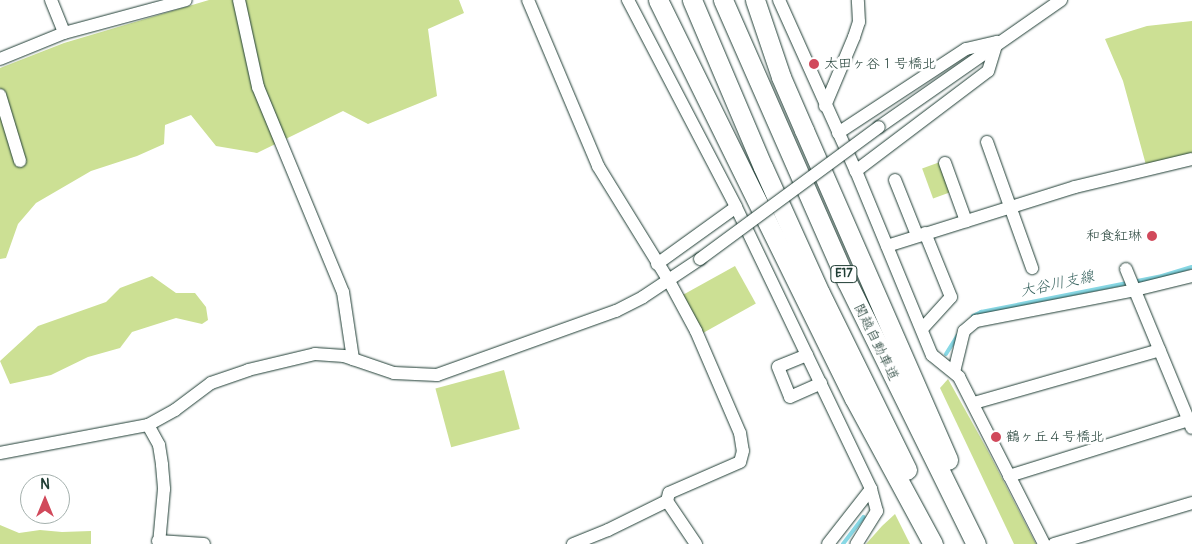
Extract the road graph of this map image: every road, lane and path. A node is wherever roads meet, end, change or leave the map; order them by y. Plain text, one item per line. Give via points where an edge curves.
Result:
1 (51, 0) edge
2 (186, 0) edge
3 (239, 0) edge
4 (528, 0) edge
5 (628, 0) edge
6 (658, 0) edge
7 (692, 0) edge
8 (723, 0) edge
9 (755, 0) edge
10 (779, 0) edge
11 (858, 0) edge
12 (1061, 0) edge
13 (64, 33) junction
14 (997, 42) junction
15 (0, 59) edge
16 (0, 95) edge
17 (825, 106) junction
18 (838, 133) junction
19 (987, 142) dead end
20 (1192, 159) edge
21 (20, 161) dead end
22 (945, 164) dead end
23 (856, 171) junction
24 (895, 180) dead end
25 (1010, 206) junction
26 (736, 207) junction
27 (966, 221) junction
28 (921, 234) junction
29 (887, 246) junction
30 (657, 264) junction
31 (1032, 268) dead end
32 (1126, 269) dead end
33 (1192, 276) edge
34 (669, 281) junction
35 (1135, 290) junction
36 (922, 329) junction
37 (1160, 350) junction
38 (808, 355) junction
39 (353, 359) junction
40 (954, 372) junction
41 (820, 383) junction
42 (974, 403) junction
43 (1190, 424) edge
44 (148, 425) junction
45 (0, 453) edge
46 (1009, 476) junction
47 (872, 489) junction
48 (667, 501) junction
49 (1192, 503) edge
50 (159, 543) edge
51 (204, 544) edge
52 (573, 544) edge
53 (696, 544) edge
54 (828, 544) edge
55 (856, 544) edge
56 (933, 544) edge
57 (944, 544) edge
58 (976, 544) edge
59 (984, 544) edge
60 (1044, 544) edge
61 (1054, 544) edge

1 - 13 street
2 - 13 street
3 - 39 street via 258,87 343,292
4 - 30 street via 598,166
5 - 26 street
6 - 56 highway via 854,398
7 - 57 highway, 関越自動車道 / E17 via 820,293
8 - 58 highway, 関越自動車道 / E17 via 847,282
9 - 59 highway via 781,77
10 - 17 street
11 - 17 street via 854,37
12 - 14 street
13 - 15 street
14 - 18 street via 966,48
14 - 23 street via 988,71
14 - 34 street, bridge
16 - 21 street
17 - 18 street
18 - 23 street
19 - 25 street
20 - 25 street
22 - 27 street
23 - 29 street
24 - 28 street
25 - 27 street
25 - 31 street
26 - 30 street
26 - 38 street
27 - 28 street
28 - 29 street
28 - 36 street via 951,297
29 - 36 street
30 - 34 street
32 - 35 street
33 - 35 street
34 - 39 street via 616,311 437,375 394,373
34 - 48 street via 696,331 740,433 743,451 740,462 669,493
35 - 37 street
35 - 40 street via 976,321 964,331
36 - 40 street via 932,355
37 - 42 street
37 - 43 street
38 - 41 street
38 - 41 street via 778,367 790,397
39 - 44 street via 315,354 248,370 211,383
40 - 42 street
41 - 47 street
42 - 46 street
43 - 46 street
44 - 45 street
44 - 50 street via 159,445 162,465 164,489
46 - 60 street
47 - 54 street
47 - 55 street via 877,511
48 - 52 street
48 - 53 street
49 - 61 street
50 - 51 street

